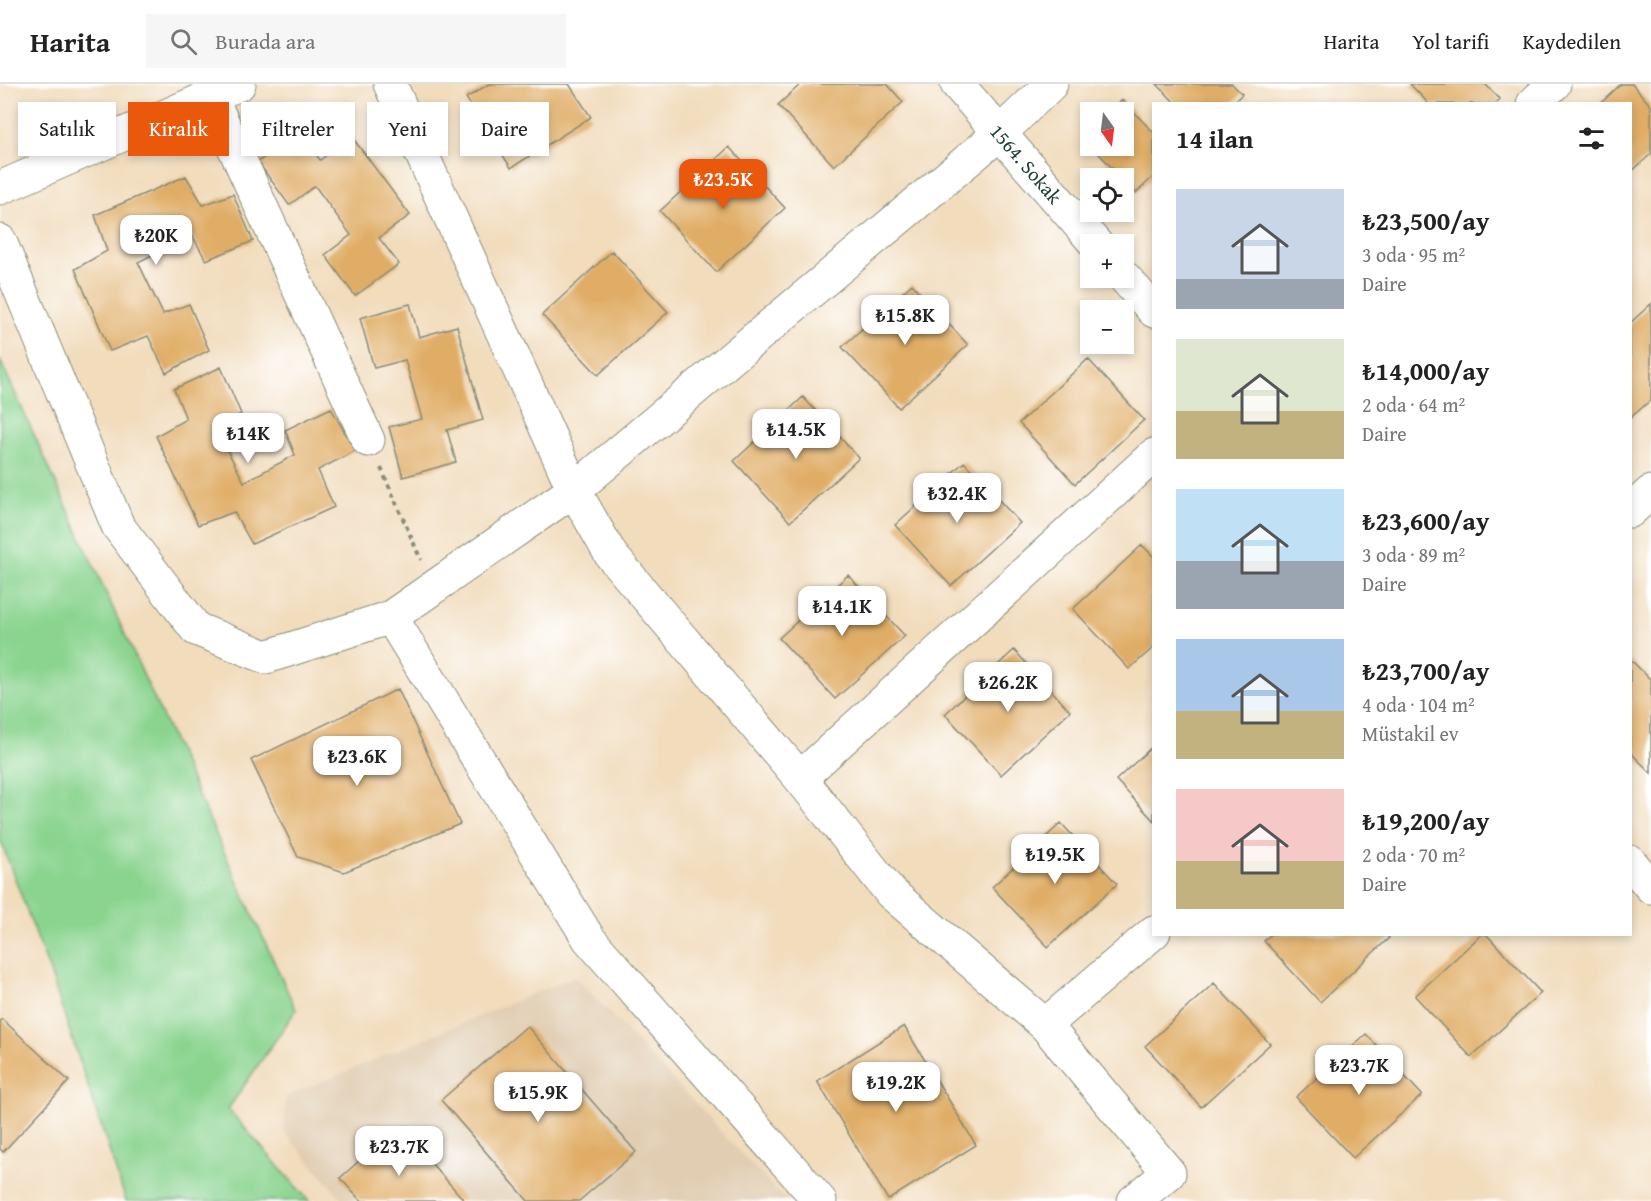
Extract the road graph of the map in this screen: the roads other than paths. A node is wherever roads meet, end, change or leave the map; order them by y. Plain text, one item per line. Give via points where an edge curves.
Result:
1 (390, 84) edge
2 (957, 84) edge
3 (1051, 84) edge
4 (1554, 84) edge
5 (225, 90) edge
6 (1535, 102) edge
7 (999, 134) junction
8 (0, 188) edge
9 (1087, 234) edge
10 (0, 241) edge
11 (1134, 288) edge
12 (1152, 309) edge
13 (368, 440) road end
14 (1152, 457) edge
15 (574, 490) junction
16 (1651, 492) edge
17 (1632, 509) edge
18 (391, 617) junction
19 (800, 778) junction
20 (1632, 864) edge
21 (1651, 887) edge
22 (1152, 934) edge
23 (1046, 1025) junction
24 (820, 1201) edge
25 (1134, 1201) edge

1 - 15 street
2 - 7 street, 1564. Sokak
3 - 7 street
4 - 6 street
5 - 8 street
5 - 13 street
7 - 9 street, 1564. Sokak
7 - 15 street
10 - 18 street via 118,526 196,629 266,657
11 - 12 street
14 - 19 street
15 - 18 street
15 - 19 street via 611,555
16 - 17 street
18 - 24 street via 589,939
19 - 23 street via 891,892
20 - 21 street
22 - 23 street
23 - 25 street via 1169,1173

